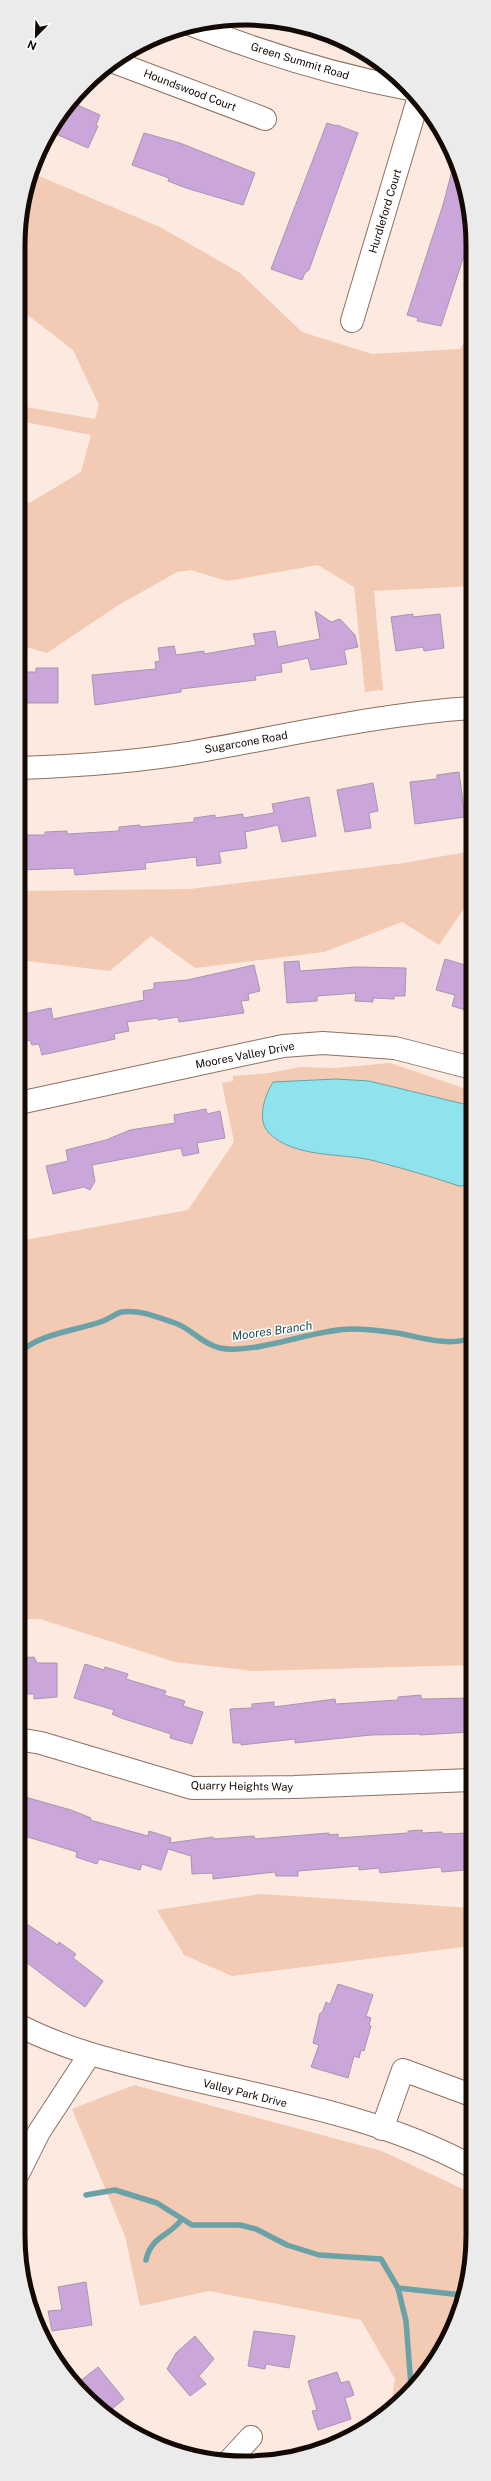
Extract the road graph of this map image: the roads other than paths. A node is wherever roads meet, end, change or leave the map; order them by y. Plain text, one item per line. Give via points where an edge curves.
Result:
1 (203, 29) edge
2 (120, 64) edge
3 (398, 87) edge
4 (416, 106) edge
5 (265, 119) dead end
6 (352, 321) dead end
7 (466, 709) edge
8 (25, 768) edge
9 (466, 1066) edge
10 (25, 1102) edge
11 (25, 1740) edge
12 (466, 1780) edge
13 (25, 2029) edge
14 (90, 2054) junction
15 (466, 2093) edge
16 (382, 2129) junction
17 (25, 2160) edge
18 (466, 2163) edge
19 (251, 2437) dead end
20 (234, 2456) edge

1 - 3 street, Green Summit Road via 289,60
2 - 5 street, Houndswood Court
4 - 6 street, Hurdleford Court
7 - 8 street, Sugarcone Road via 356,723 193,752
9 - 10 street, Moores Valley Drive via 395,1048 323,1043 283,1046
11 - 12 street, Quarry Heights Way via 192,1788
13 - 14 street, Valley Park Drive via 45,2039
14 - 16 street, Valley Park Drive
14 - 17 street via 39,2132
15 - 16 street via 403,2070
16 - 18 street, Valley Park Drive via 454,2156
19 - 20 street

